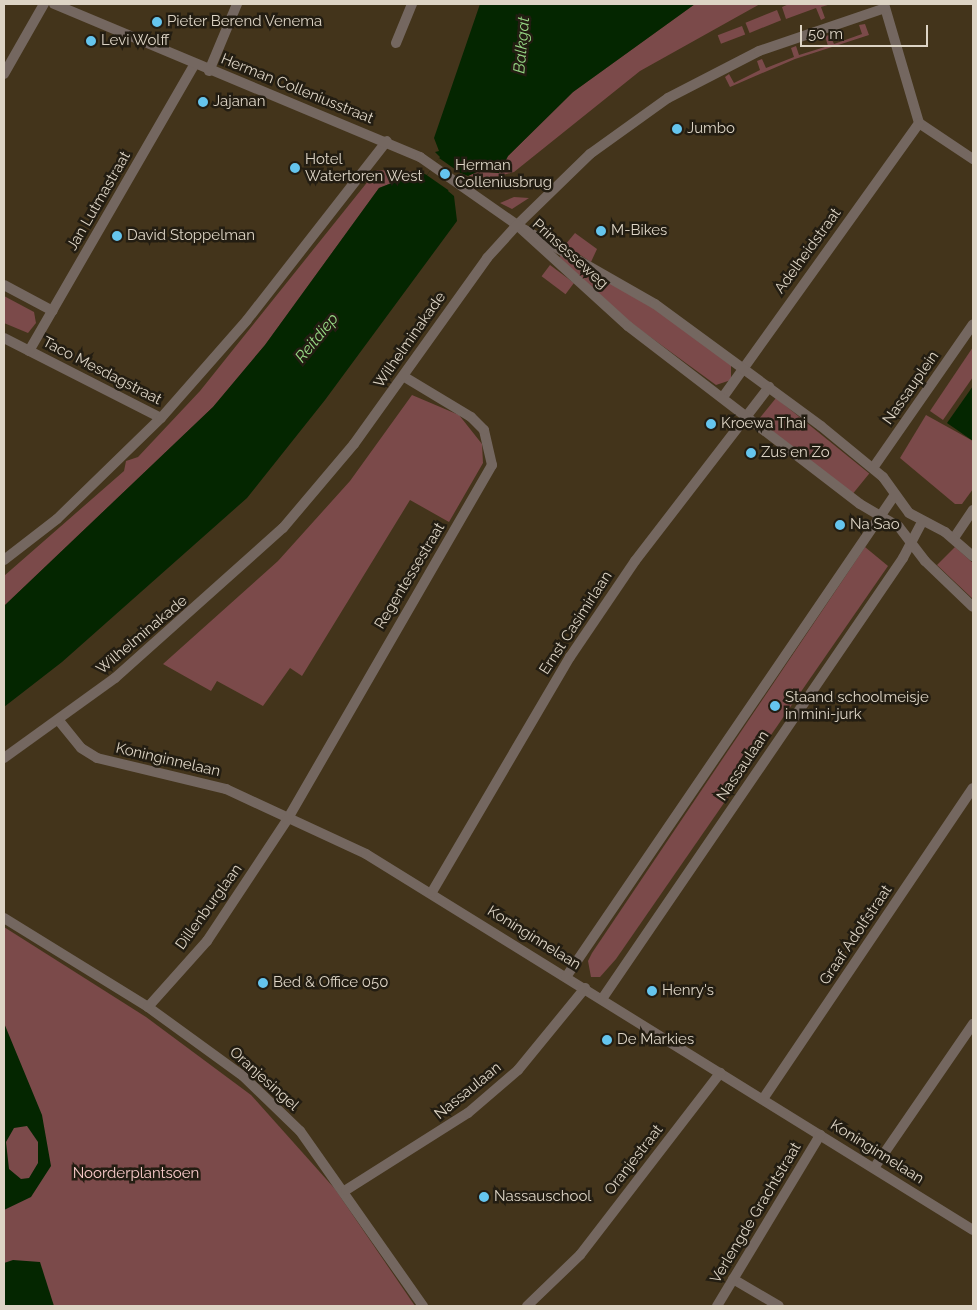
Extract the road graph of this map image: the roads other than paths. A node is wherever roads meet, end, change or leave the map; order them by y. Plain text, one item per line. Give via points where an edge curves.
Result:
1 (44, 4) edge
2 (54, 4) edge
3 (237, 4) edge
4 (412, 4) edge
5 (885, 6) edge
6 (396, 43) dead end
7 (194, 65) junction
8 (209, 71) junction
9 (4, 74) edge
10 (920, 123) junction
11 (387, 141) junction
12 (973, 159) edge
13 (516, 225) junction
14 (4, 285) edge
15 (53, 310) junction
16 (973, 324) edge
17 (4, 338) edge
18 (29, 351) junction
19 (744, 369) junction
20 (403, 376) junction
21 (769, 388) junction
22 (722, 397) junction
23 (748, 417) junction
24 (161, 418) junction
25 (873, 468) junction
26 (894, 496) junction
27 (973, 510) edge
28 (880, 514) junction
29 (922, 522) junction
30 (954, 538) junction
31 (912, 541) junction
32 (973, 556) edge
33 (4, 560) edge
34 (973, 607) edge
35 (60, 722) junction
36 (4, 758) edge
37 (973, 788) edge
38 (287, 820) junction
39 (432, 892) junction
40 (4, 918) edge
41 (566, 977) junction
42 (585, 988) junction
43 (602, 999) junction
44 (148, 1007) junction
45 (973, 1024) edge
46 (720, 1073) junction
47 (763, 1099) junction
48 (820, 1135) junction
49 (874, 1168) junction
50 (346, 1190) junction
51 (973, 1230) edge
52 (733, 1278) junction
53 (423, 1306) edge
54 (527, 1306) edge
55 (717, 1306) edge
56 (779, 1306) edge

1 - 9 street
2 - 7 street, Herman Colleniusstraat
3 - 8 street
4 - 6 street
5 - 10 street
5 - 13 street, Wilhelminakade via 759,52 668,98 590,154
7 - 8 street, Herman Colleniusstraat
7 - 15 street, Jan Lutmastraat
8 - 11 street, Herman Colleniusstraat
10 - 12 street
10 - 19 street, Adelheidstraat
11 - 13 street, Herman Colleniusstraat via 420,157
11 - 24 street via 247,320
13 - 19 street, Prinsesseweg via 544,236 655,304
13 - 20 street, Wilhelminakade via 503,235
13 - 22 street, Prinsesseweg via 628,326
14 - 15 street
15 - 18 street, Jan Lutmastraat
16 - 25 street, Nassauplein
17 - 18 street, Taco Mesdagstraat
18 - 24 street, Taco Mesdagstraat
19 - 21 street, Prinsesseweg
19 - 22 street, Adelheidstraat
20 - 35 street, Wilhelminakade via 349,451 283,528 175,627
20 - 38 street, Regentessestraat via 472,416 484,430 492,465
21 - 23 street, Ernst Casimirlaan
21 - 25 street, Prinsesseweg
22 - 23 street, Prinsesseweg
23 - 28 street, Prinsesseweg via 860,504
23 - 39 street, Ernst Casimirlaan via 635,561 570,657
24 - 33 street via 57,519
25 - 26 street, Prinsesseweg
26 - 28 street, Nassaulaan
26 - 29 street, Prinsesseweg
27 - 30 street
28 - 31 street, Prinsesseweg
28 - 41 street, Nassaulaan
29 - 30 street, Prinsesseweg
29 - 31 street, Nassaulaan
30 - 32 street, Prinsesseweg
31 - 34 street, Prinsesseweg via 925,561
31 - 43 street, Nassaulaan
35 - 36 street, Wilhelminakade
35 - 38 street, Koninginnelaan via 80,748 97,758 226,789
37 - 47 street, Graaf Adolfstraat
38 - 39 street, Koninginnelaan via 366,854
38 - 44 street, Dillenburglaan via 207,941
39 - 41 street, Koninginnelaan
40 - 44 street, Oranjesingel
41 - 42 street, Koninginnelaan
42 - 43 street, Koninginnelaan
42 - 50 street, Nassaulaan via 518,1070 468,1113
43 - 46 street, Koninginnelaan
44 - 50 street, Oranjesingel via 243,1076 300,1131
45 - 49 street
46 - 47 street, Koninginnelaan
46 - 54 street, Oranjestraat via 580,1255
47 - 48 street, Koninginnelaan
48 - 49 street, Koninginnelaan
48 - 52 street, Verlengde Grachtstraat
49 - 51 street, Koninginnelaan
50 - 53 street, Oranjesingel
52 - 55 street, Verlengde Grachtstraat
52 - 56 street

